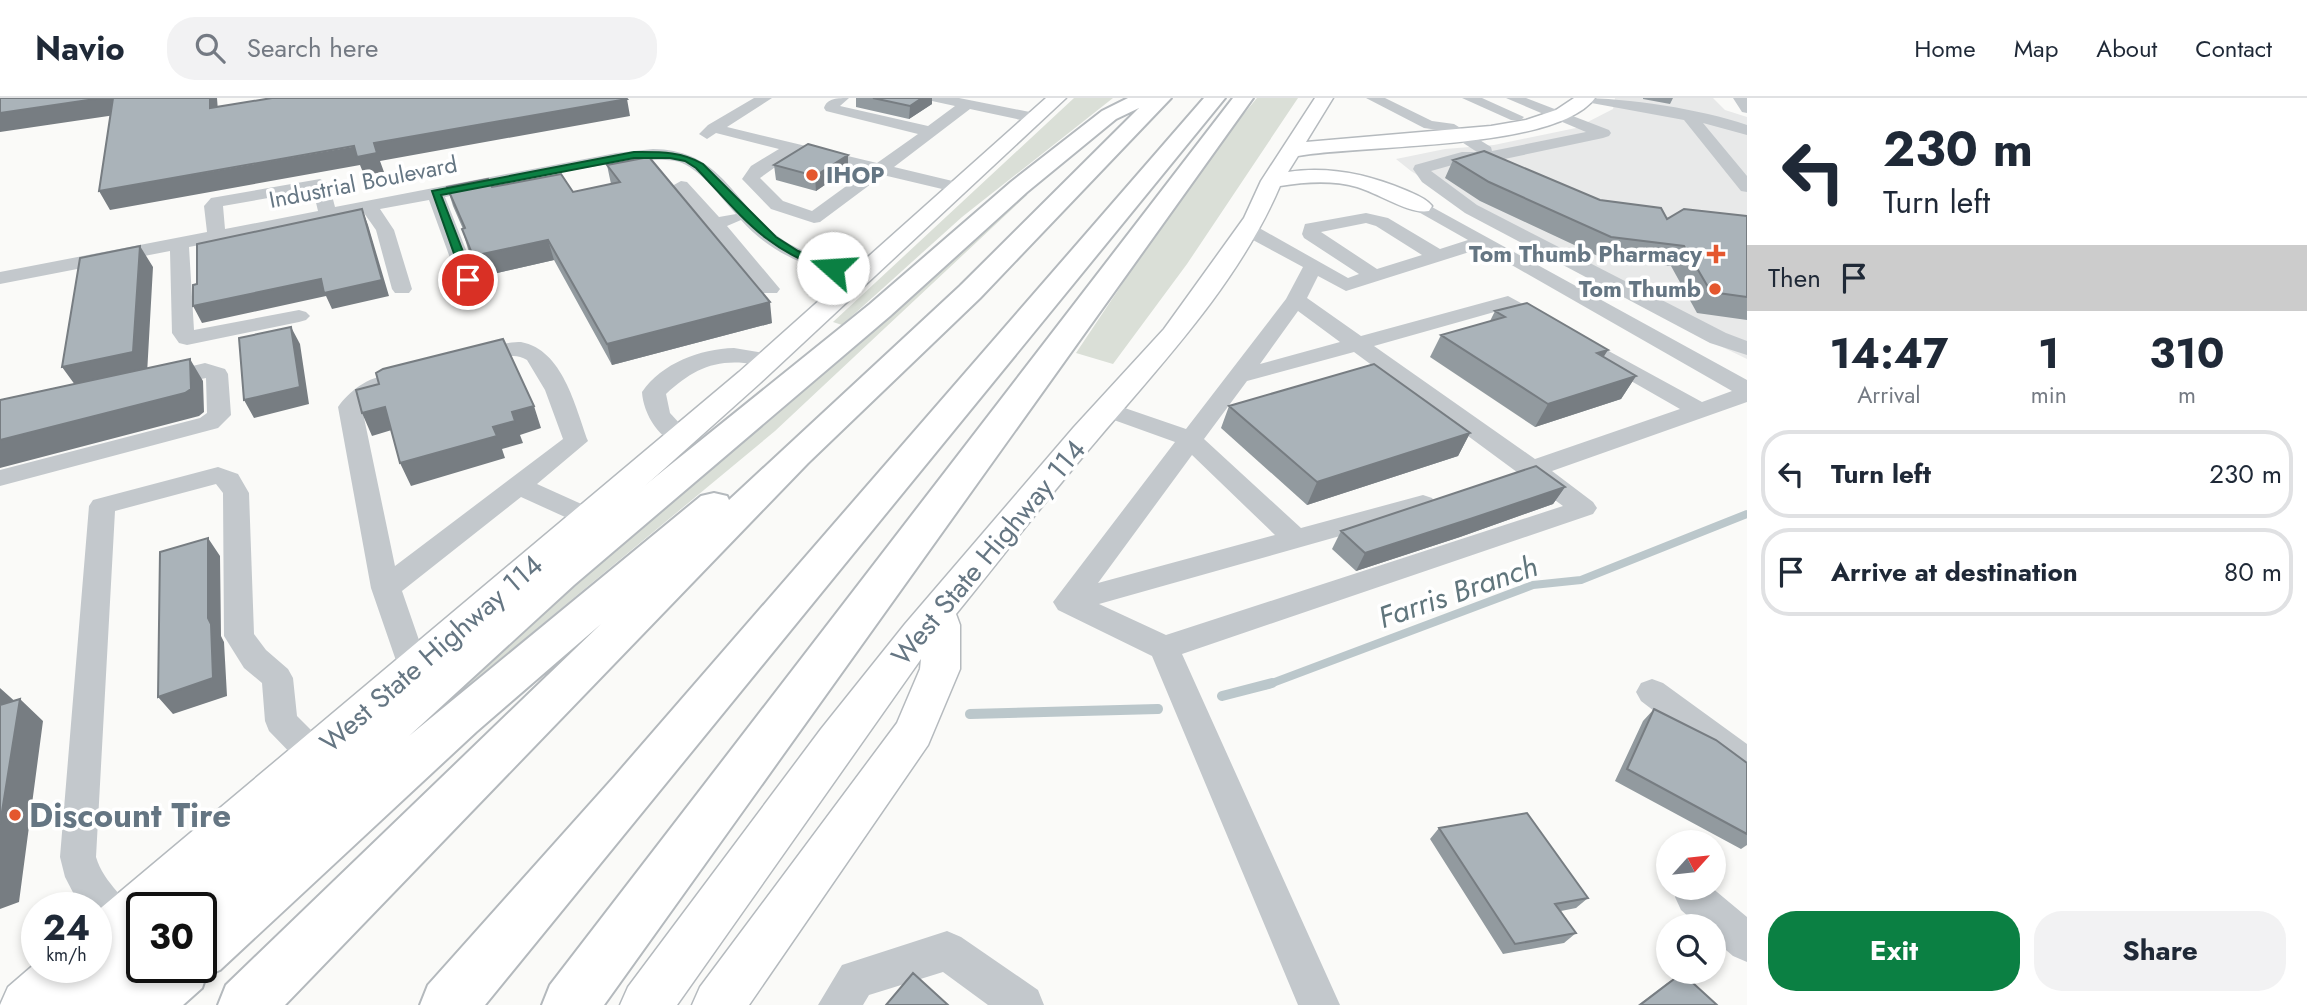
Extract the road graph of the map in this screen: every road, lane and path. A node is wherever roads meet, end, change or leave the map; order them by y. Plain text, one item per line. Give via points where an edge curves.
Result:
1 (765, 98) edge
2 (842, 98) edge
3 (937, 98) edge
4 (1057, 98) edge
5 (1149, 98) edge
6 (1161, 98) edge
7 (1215, 98) edge
8 (1243, 98) edge
9 (1373, 98) edge
10 (1469, 98) edge
11 (1586, 98) edge
12 (1740, 98) edge
13 (968, 104) junction
14 (1559, 107) edge
15 (1640, 107) junction
16 (1747, 109) edge
17 (1525, 112) edge
18 (1689, 116) junction
19 (1035, 118) junction
20 (1329, 120) edge
21 (1615, 127) junction
22 (713, 128) junction
23 (1455, 130) junction
24 (1747, 130) edge
25 (932, 132) junction
26 (1406, 138) junction
27 (586, 146) dead end
28 (791, 148) junction
29 (1291, 151) junction
30 (524, 157) dead end
31 (677, 157) junction
32 (607, 160) junction
33 (1502, 163) junction
34 (882, 170) junction
35 (534, 174) junction
36 (1272, 181) junction
37 (681, 186) dead end
38 (1747, 187) edge
39 (959, 188) junction
40 (435, 193) junction
41 (374, 199) junction
42 (1421, 206) junction
43 (328, 214) junction
44 (746, 216) junction
45 (715, 223) junction
46 (1247, 229) junction
47 (216, 236) junction
48 (1482, 242) junction
49 (179, 243) junction
50 (1438, 256) junction
51 (1314, 265) junction
52 (864, 275) junction
53 (1375, 276) junction
54 (0, 278) edge
55 (468, 280) dead end
56 (402, 289) dead end
57 (770, 289) dead end
58 (1296, 300) junction
59 (299, 316) dead end
60 (1355, 342) junction
61 (1747, 348) edge
62 (769, 360) junction
63 (450, 366) edge
64 (413, 375) edge
65 (1237, 377) junction
66 (136, 386) edge
67 (1747, 392) edge
68 (1108, 410) junction
69 (1699, 410) junction
70 (681, 438) junction
71 (1190, 439) junction
72 (796, 455) junction
73 (1519, 473) junction
74 (0, 478) edge
75 (519, 486) junction
76 (1454, 494) edge
77 (587, 518) junction
78 (1297, 540) junction
79 (386, 587) junction
80 (1068, 602) junction
81 (937, 612) junction
82 (1164, 648) junction
83 (412, 669) junction
84 (1652, 692) dead end
85 (313, 754) junction
86 (1747, 763) edge
87 (200, 892) edge
88 (1698, 900) edge
89 (119, 937) edge
90 (217, 937) edge
91 (1747, 942) edge
92 (51, 983) edge
93 (166, 983) edge
94 (26, 1005) edge
95 (62, 1005) edge
96 (141, 1005) edge
97 (246, 1005) edge
98 (448, 1005) edge
99 (570, 1005) edge
100 (646, 1005) edge
101 (718, 1005) edge
102 (839, 1005) edge
103 (1023, 1005) edge
104 (1319, 1005) edge

1 - 22 street
2 - 25 street via 831,108
3 - 13 street
4 - 19 main road, West State Highway 114
5 - 87 highway via 1109,116 1019,187 880,310 560,575
6 - 72 highway via 971,292
7 - 98 highway
8 - 99 highway
9 - 23 street via 1429,125
10 - 17 street
11 - 14 main road via 1578,106
11 - 15 street
12 - 16 street
13 - 19 street
13 - 25 street
14 - 17 main road
14 - 21 street
15 - 18 street
15 - 21 street
17 - 23 main road via 1517,129
18 - 24 street
18 - 38 street
19 - 39 main road, West State Highway 114
20 - 23 main road via 1343,137 1361,132
20 - 26 main road
20 - 29 main road, West State Highway 114
20 - 29 main road
20 - 42 main road via 1359,171
21 - 33 street
22 - 28 street
22 - 31 street
23 - 26 main road
23 - 33 street
25 - 34 street
26 - 42 main road via 1368,147 1356,155 1356,161
27 - 32 street via 599,149
28 - 34 street
28 - 34 street via 751,179 777,205 814,218
29 - 36 main road, West State Highway 114
30 - 35 street
31 - 32 street, Industrial Boulevard via 634,155
31 - 44 street, Industrial Boulevard via 699,166
32 - 35 street, Industrial Boulevard
33 - 61 street via 1462,157 1421,169 1471,209 1718,338
34 - 39 street
35 - 40 street, Industrial Boulevard
36 - 42 main road via 1307,175 1360,180
36 - 46 main road, West State Highway 114
37 - 45 street
39 - 52 main road, West State Highway 114
40 - 41 street, Industrial Boulevard
40 - 55 street
41 - 43 street, Industrial Boulevard
41 - 56 street
42 - 48 street
43 - 47 street, Industrial Boulevard
43 - 47 street via 320,184 217,202 213,206
44 - 45 street
44 - 52 street, Industrial Boulevard via 794,254
45 - 57 street
46 - 51 street
46 - 68 main road, West State Highway 114 via 1174,335
47 - 49 street, Industrial Boulevard
48 - 50 street
48 - 67 street
49 - 54 street, Industrial Boulevard
49 - 59 street via 183,333 187,338
50 - 53 street
50 - 53 street via 1382,222 1366,218 1312,228 1311,234
51 - 53 street via 1346,285
51 - 58 street
52 - 62 main road, West State Highway 114
58 - 60 street
58 - 65 street
60 - 65 street
60 - 69 street via 1508,302
60 - 73 street
62 - 70 main road, West State Highway 114
62 - 70 street via 724,354 678,370 654,392 653,401 657,414
63 - 75 street via 511,350 528,350 544,363 576,441
64 - 79 street via 363,392 350,407
65 - 71 street
66 - 74 street via 205,370 217,374 219,415 209,423
67 - 69 street
68 - 71 street
68 - 81 main road, West State Highway 114
69 - 73 street
70 - 77 main road, West State Highway 114
71 - 78 street
71 - 80 street
72 - 90 highway via 735,487 460,719
72 - 97 highway
73 - 82 street via 1584,508
75 - 77 street
75 - 79 street
76 - 78 street
77 - 83 main road, West State Highway 114
78 - 80 street
79 - 83 street
80 - 82 street
81 - 100 main road, West State Highway 114 via 836,742
81 - 101 main road via 940,669 913,733
82 - 104 street
83 - 85 main road, West State Highway 114
84 - 86 street
85 - 89 main road, West State Highway 114
85 - 89 street via 281,721 277,678 255,659 239,636 236,493 229,480 218,475 102,506 78,857 91,894
88 - 91 street
89 - 95 highway via 90,990
92 - 94 main road
93 - 96 highway
102 - 103 street via 856,979 947,951

